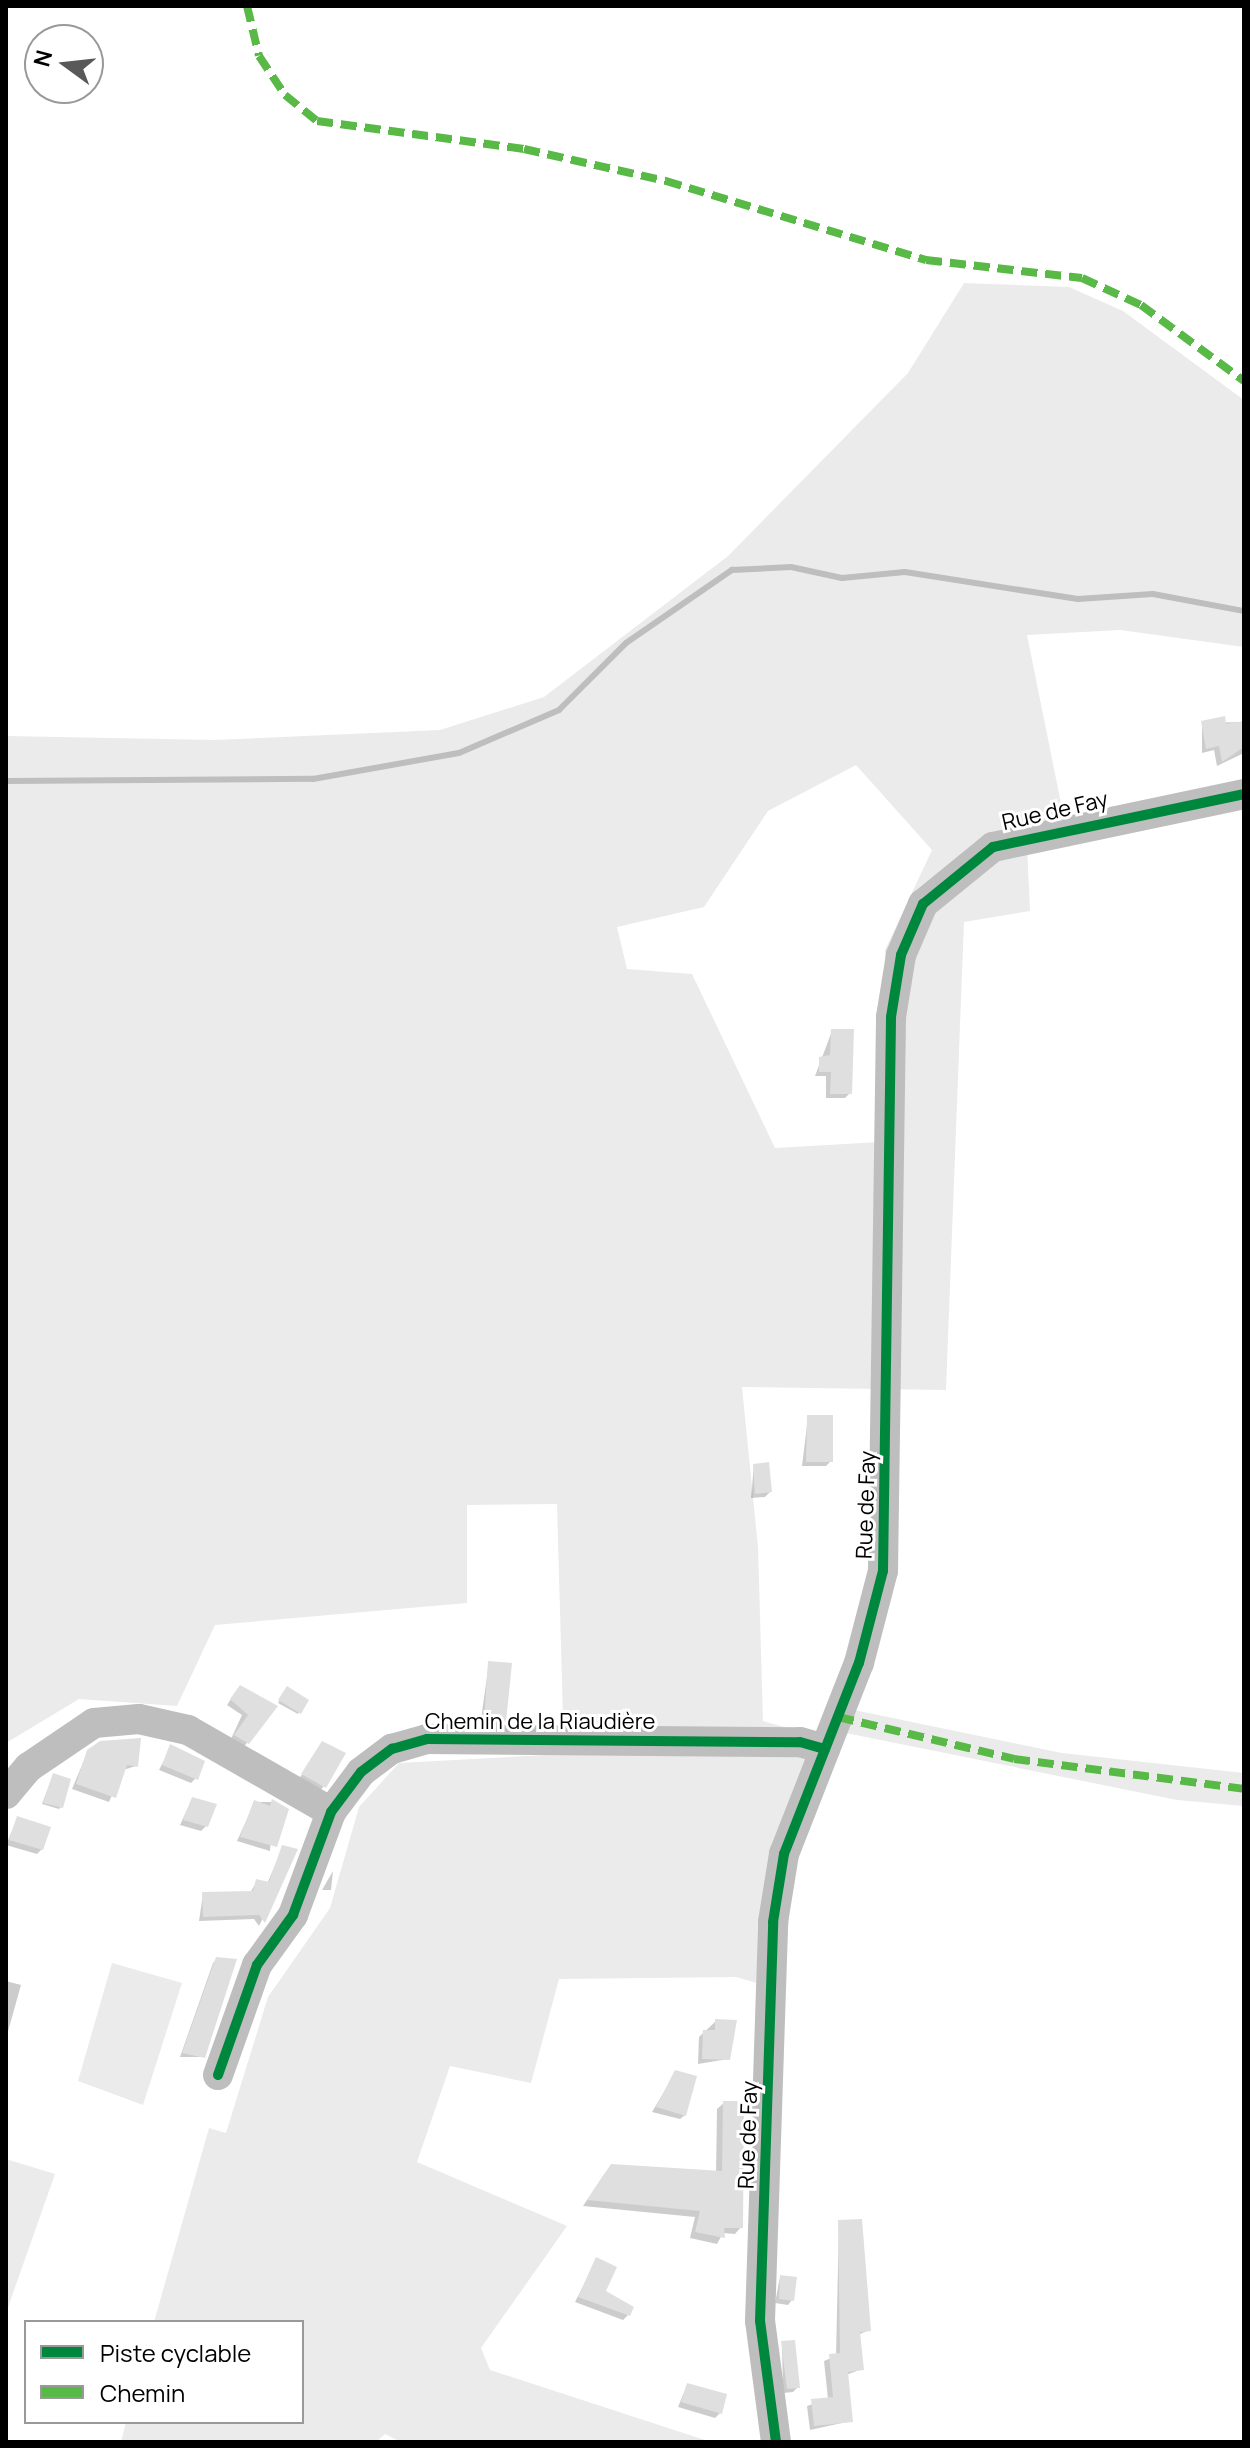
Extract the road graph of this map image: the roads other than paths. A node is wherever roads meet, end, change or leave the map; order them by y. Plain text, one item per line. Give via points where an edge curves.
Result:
1 (1244, 794) edge
2 (825, 1749) junction
3 (6, 1794) edge
4 (331, 1812) junction
5 (218, 2075) dead end
6 (776, 2442) edge

1 - 2 street, Rue de Fay via 993,847 947,877 910,928 891,1017 883,1571 871,1628
2 - 4 street, Chemin de la Riaudière via 800,1742 427,1739 392,1749 361,1772
2 - 6 street, Rue de Fay via 784,1854 773,1922 760,2321
3 - 4 street via 29,1767 94,1723 139,1719 188,1730
4 - 5 street, Chemin de la Riaudière via 293,1915 257,1965

